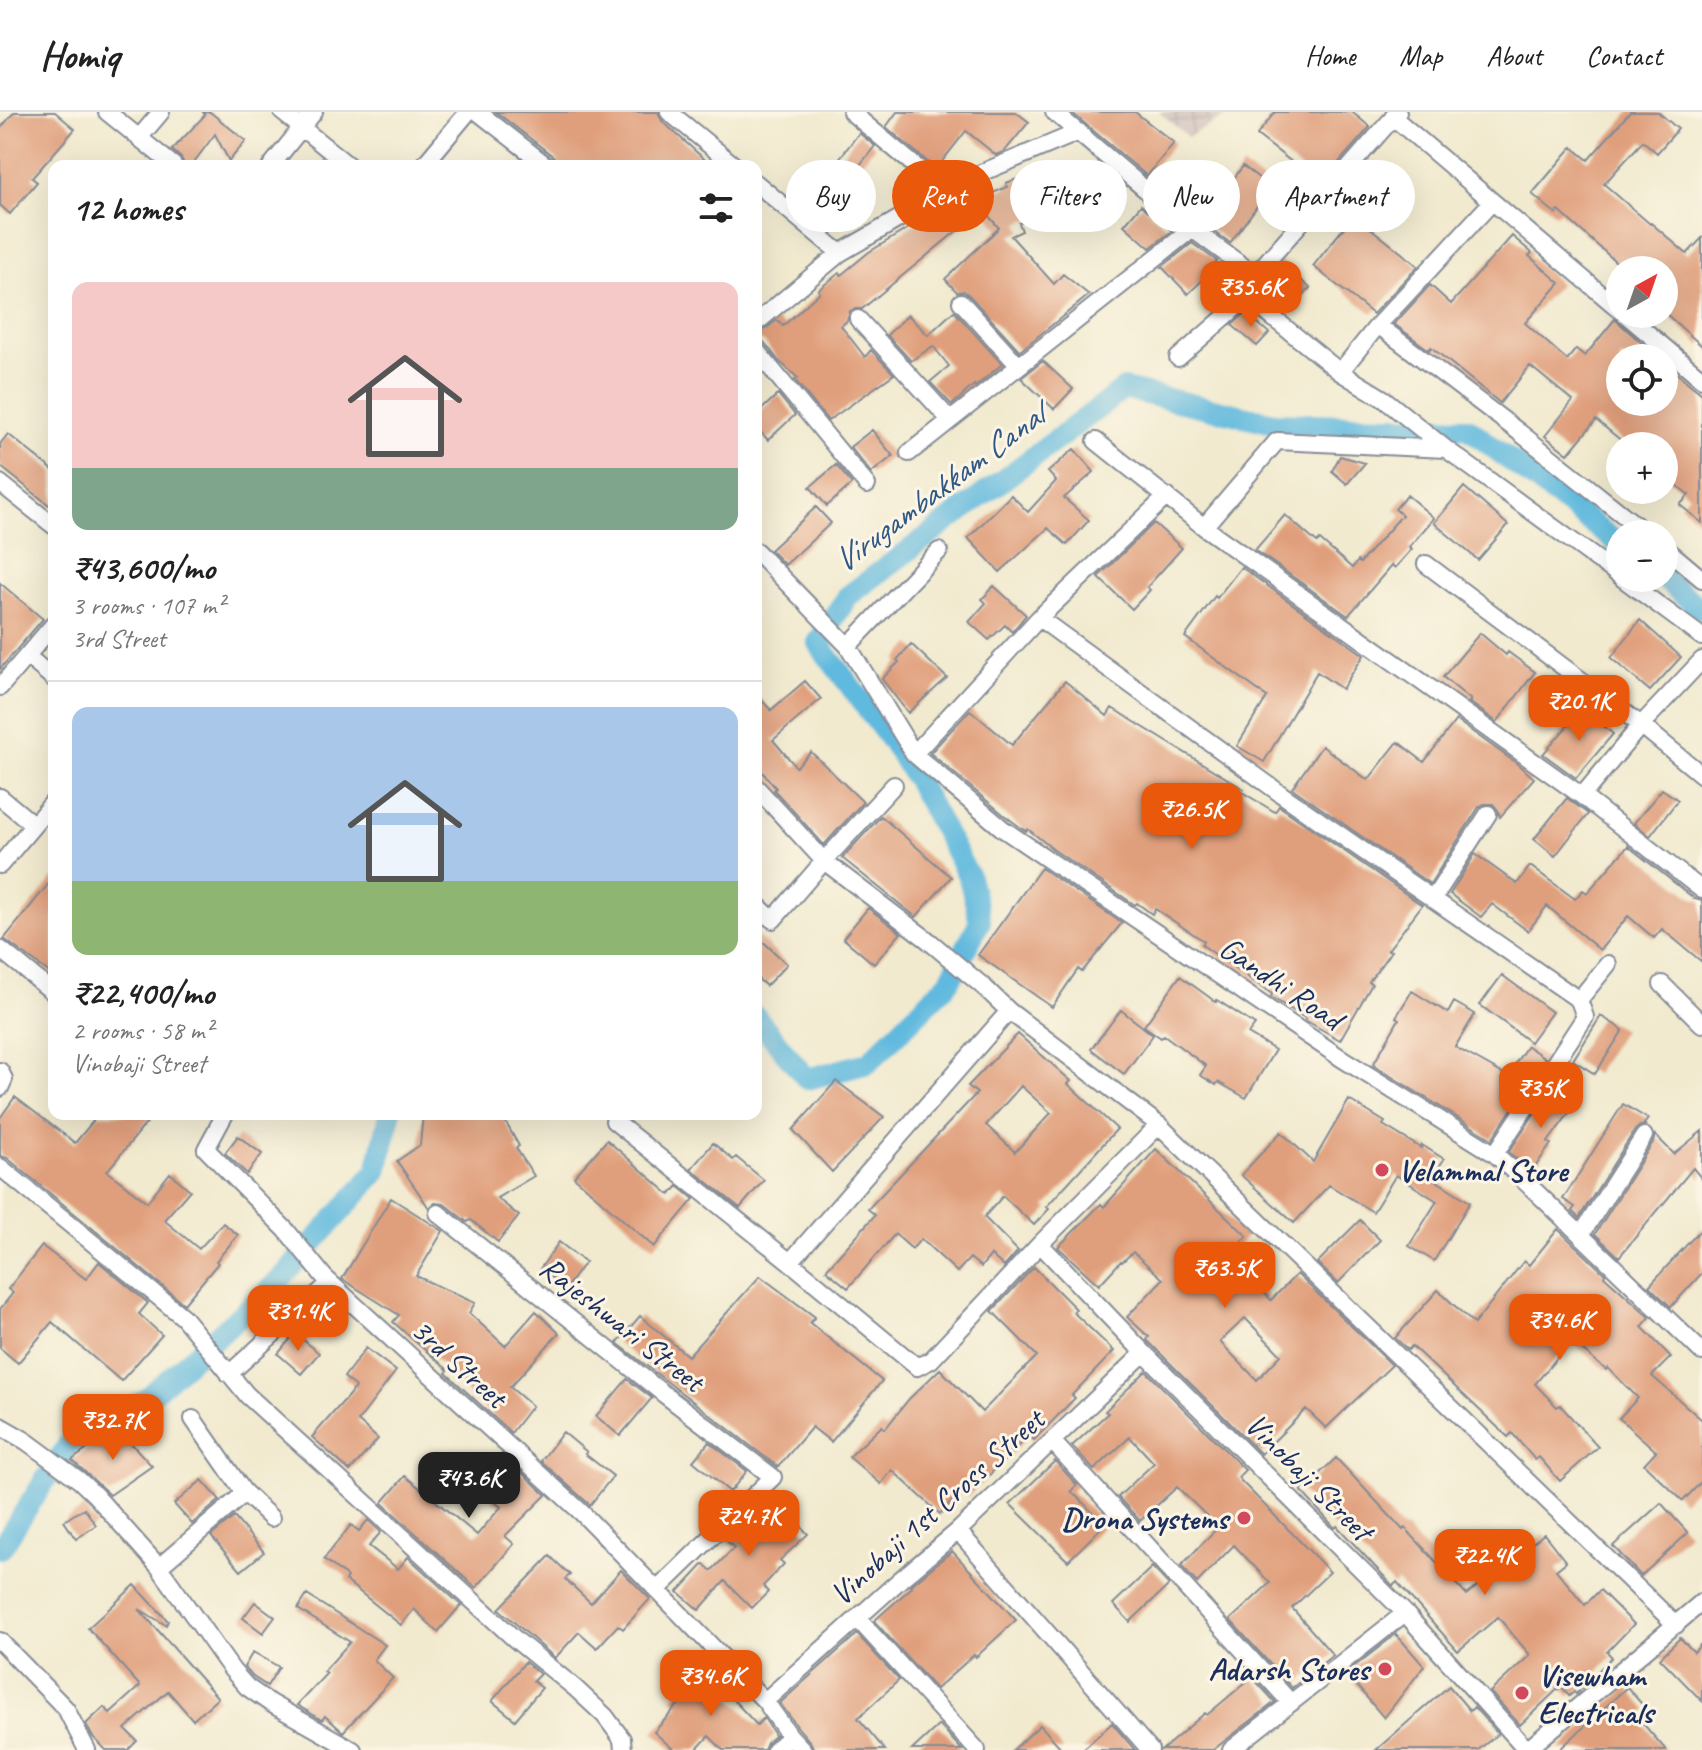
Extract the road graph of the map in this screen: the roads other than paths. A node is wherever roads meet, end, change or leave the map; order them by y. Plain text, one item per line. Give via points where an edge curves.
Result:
1 (107, 112) edge
2 (161, 112) edge
3 (282, 112) edge
4 (314, 112) edge
5 (468, 112) edge
6 (478, 112) edge
7 (669, 112) edge
8 (851, 112) edge
9 (1054, 112) edge
10 (1396, 114) edge
11 (301, 128) junction
12 (1079, 132) junction
13 (139, 138) junction
14 (166, 160) edge
15 (276, 160) edge
16 (341, 160) edge
17 (428, 160) edge
18 (539, 160) edge
19 (728, 160) edge
20 (908, 160) edge
21 (994, 168) edge
22 (1143, 187) edge
23 (762, 188) edge
24 (1492, 202) junction
25 (892, 223) edge
26 (1188, 232) edge
27 (1196, 232) edge
28 (840, 253) junction
29 (1257, 281) junction
30 (1606, 298) edge
31 (961, 302) dead end
32 (762, 318) edge
33 (858, 319) dead end
34 (1378, 325) junction
35 (1642, 328) edge
36 (762, 357) edge
37 (1178, 358) dead end
38 (1019, 366) junction
39 (1340, 372) junction
40 (1702, 379) edge
41 (950, 420) junction
42 (1096, 441) dead end
43 (1446, 449) junction
44 (909, 453) dead end
45 (867, 485) dead end
46 (3, 492) edge
47 (1167, 496) junction
48 (1629, 520) edge
49 (48, 522) edge
50 (1204, 527) junction
51 (939, 551) dead end
52 (762, 557) edge
53 (1678, 559) edge
54 (1426, 564) dead end
55 (1606, 566) edge
56 (1702, 579) edge
57 (1641, 592) edge
58 (1039, 618) junction
59 (48, 631) edge
60 (1702, 637) edge
61 (848, 646) junction
62 (27, 656) junction
63 (1702, 660) edge
64 (48, 674) edge
65 (0, 687) edge
66 (1641, 725) junction
67 (914, 754) junction
68 (1702, 775) edge
69 (894, 785) dead end
70 (762, 794) edge
71 (1582, 796) junction
72 (0, 797) edge
73 (48, 808) edge
74 (1488, 814) dead end
75 (34, 825) junction
76 (824, 861) junction
77 (0, 865) edge
78 (1702, 890) edge
79 (1433, 899) junction
80 (762, 910) edge
81 (0, 949) edge
82 (1608, 964) dead end
83 (1662, 984) dead end
84 (48, 988) edge
85 (1579, 1000) junction
86 (1009, 1011) junction
87 (1702, 1024) edge
88 (0, 1071) edge
89 (0, 1088) edge
90 (222, 1120) edge
91 (614, 1121) dead end
92 (1159, 1125) junction
93 (1644, 1136) dead end
94 (1495, 1154) junction
95 (0, 1167) edge
96 (438, 1213) dead end
97 (1581, 1235) junction
98 (1040, 1244) junction
99 (790, 1262) junction
100 (327, 1280) junction
101 (1702, 1352) edge
102 (1144, 1353) junction
103 (224, 1368) junction
104 (193, 1419) dead end
105 (0, 1426) edge
106 (1052, 1441) junction
107 (243, 1491) junction
108 (271, 1518) dead end
109 (958, 1531) junction
110 (159, 1567) junction
111 (657, 1590) junction
112 (1702, 1602) edge
113 (1405, 1613) junction
114 (857, 1618) junction
115 (1676, 1625) junction
116 (0, 1641) edge
117 (765, 1701) junction
118 (1291, 1703) junction
119 (790, 1736) junction
120 (87, 1750) edge
121 (353, 1750) edge
122 (623, 1750) edge
123 (775, 1750) edge
124 (803, 1750) edge
125 (977, 1750) edge
126 (1150, 1750) edge
127 (1231, 1750) edge
128 (1527, 1750) edge

1 - 13 street
2 - 13 street
3 - 11 street
4 - 11 street
5 - 17 street
6 - 18 street
7 - 19 street
8 - 20 street
9 - 12 street
10 - 24 street
10 - 29 street
11 - 15 street
11 - 16 street
12 - 21 street
12 - 22 street
13 - 14 street
23 - 28 street
24 - 30 street
24 - 34 street
25 - 28 street
26 - 38 street
27 - 29 street
28 - 32 street
29 - 37 street
29 - 39 street via 1267,313
31 - 38 street
33 - 41 street
34 - 39 street
34 - 48 street
35 - 40 street
36 - 45 street
38 - 41 street
39 - 43 street via 1384,399
41 - 44 street
42 - 47 street
43 - 50 street via 1277,441
43 - 55 street
46 - 49 street
47 - 50 street
47 - 58 street
50 - 71 street
51 - 61 street
52 - 61 street, Gandhi Road
53 - 56 street
54 - 66 street
57 - 60 street
58 - 67 street
58 - 79 street
59 - 62 street
61 - 67 street, Gandhi Road
62 - 64 street
62 - 65 street
63 - 66 street
66 - 68 street
66 - 71 street
67 - 94 street, Gandhi Road via 1003,829 1341,1058
69 - 76 street
70 - 76 street
71 - 78 street
72 - 75 street
73 - 75 street
74 - 79 street
75 - 77 street
76 - 80 street via 773,920
76 - 86 street
79 - 85 street
81 - 84 street
82 - 85 street
83 - 87 street
85 - 94 street via 1585,1017
86 - 92 street
86 - 99 street
88 - 89 street
90 - 100 street, 3rd Street via 206,1149
91 - 99 street
92 - 98 street
92 - 115 street
93 - 97 street
94 - 97 street, Gandhi Road
95 - 103 street via 183,1317
96 - 111 street, Rajeshwari Street via 773,1477
97 - 101 street, Gandhi Road
98 - 99 street via 931,1360 917,1367
98 - 102 street, Vinobaji Street
100 - 103 street
100 - 111 street, 3rd Street via 581,1512
102 - 106 street, Vinobaji 1st Cross Street
102 - 113 street, Vinobaji Street
103 - 122 street via 282,1427 605,1716 622,1739
104 - 107 street
105 - 110 street via 79,1480
106 - 109 street, Vinobaji 1st Cross Street
106 - 118 street
107 - 108 street
107 - 110 street
109 - 114 street, Vinobaji 1st Cross Street
109 - 126 street
110 - 121 street via 247,1687
111 - 117 street, 3rd Street
112 - 115 street
113 - 118 street
113 - 128 street, Vinobaji Street
114 - 117 street, Vinobaji 1st Cross Street
114 - 125 street
115 - 128 street
116 - 120 street via 66,1709
117 - 119 street, 3rd Street
118 - 127 street
119 - 123 street
119 - 124 street, 3rd Street

